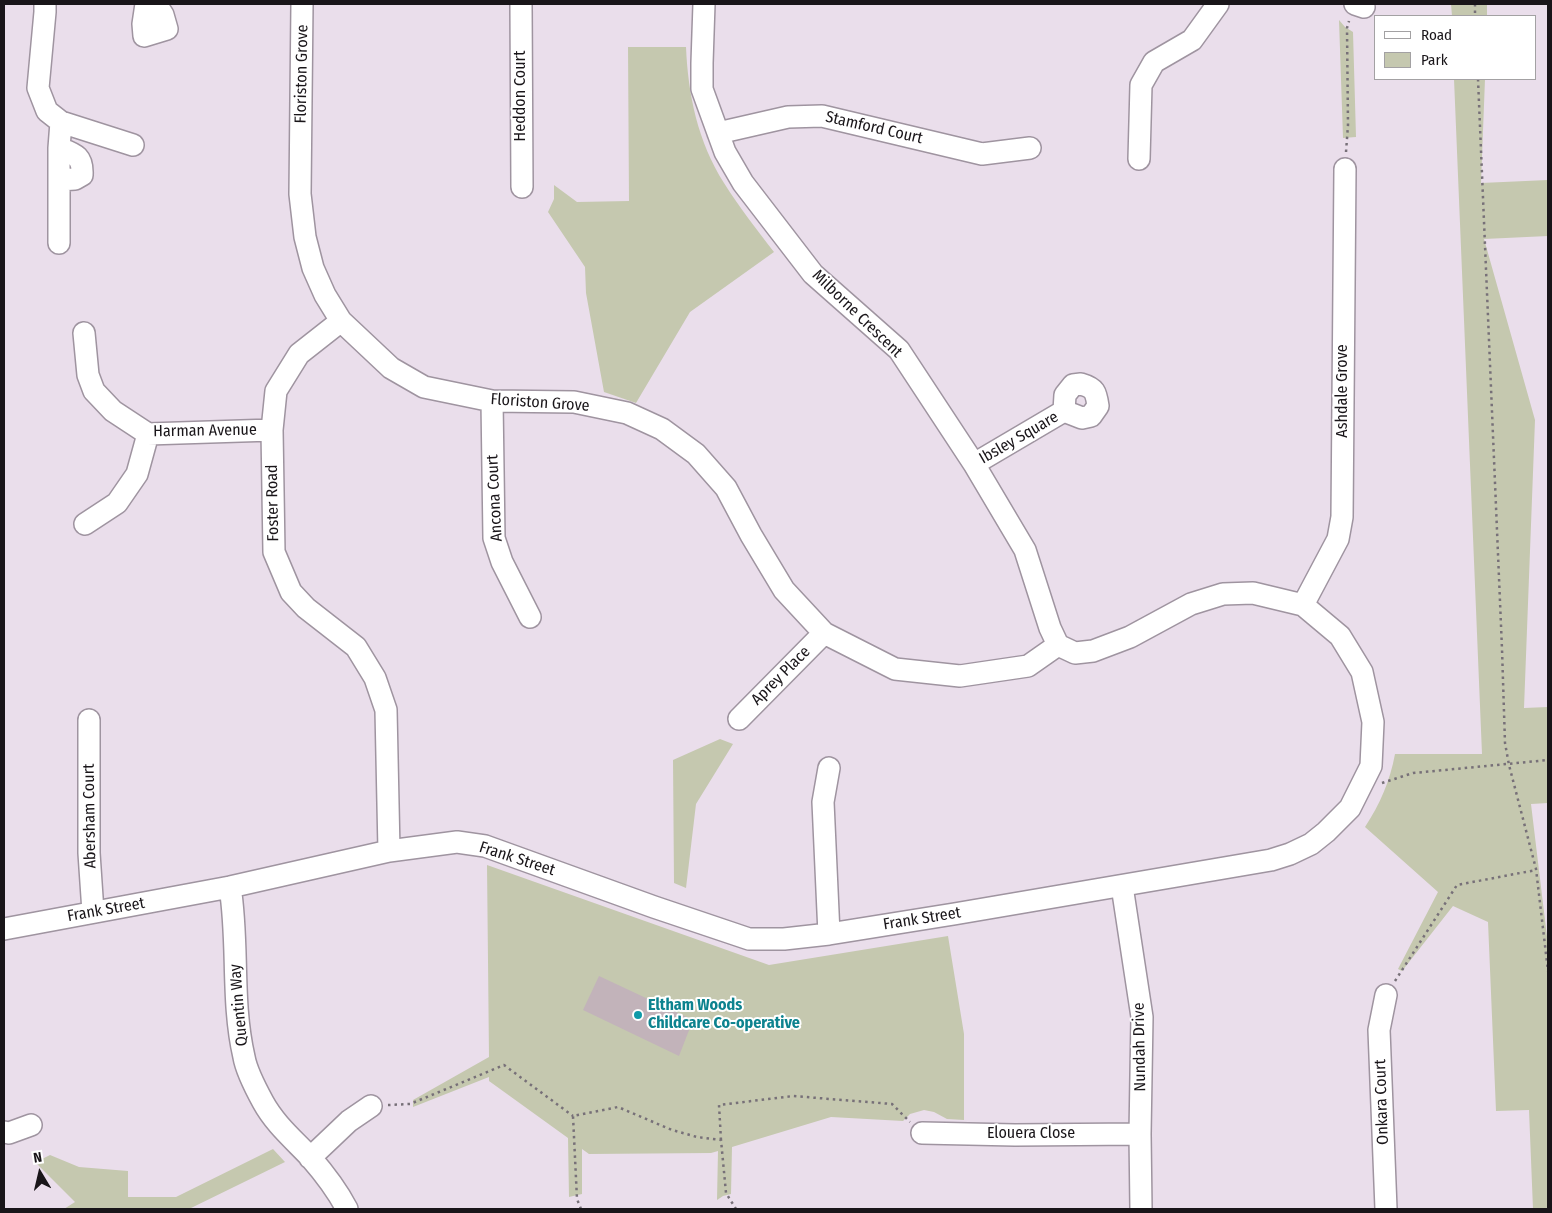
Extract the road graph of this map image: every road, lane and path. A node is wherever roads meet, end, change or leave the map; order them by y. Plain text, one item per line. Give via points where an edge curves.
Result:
1 (45, 4) edge
2 (146, 4) edge
3 (156, 4) edge
4 (302, 4) edge
5 (521, 4) edge
6 (704, 4) edge
7 (1218, 4) edge
8 (1359, 5) edge
9 (1478, 80) edge
10 (61, 122) junction
11 (718, 133) junction
12 (1348, 134) dead end
13 (132, 145) dead end
14 (1030, 148) dead end
15 (1140, 159) dead end
16 (1345, 169) dead end
17 (522, 188) dead end
18 (59, 243) dead end
19 (341, 321) junction
20 (84, 332) dead end
21 (492, 401) junction
22 (1064, 411) dead end
23 (272, 430) junction
24 (148, 434) junction
25 (974, 464) junction
26 (86, 524) dead end
27 (1304, 605) junction
28 (530, 617) dead end
29 (824, 632) junction
30 (1058, 645) junction
31 (739, 719) dead end
32 (89, 720) dead end
33 (1548, 760) edge
34 (1508, 765) junction
35 (828, 768) dead end
36 (1359, 790) junction
37 (389, 851) junction
38 (1536, 870) junction
39 (1122, 886) junction
40 (230, 887) junction
41 (93, 912) junction
42 (4, 929) edge
43 (829, 934) junction
44 (1548, 971) edge
45 (1386, 995) joint
46 (372, 1106) joint
47 (574, 1116) junction
48 (31, 1125) dead end
49 (4, 1132) edge
50 (922, 1133) joint
51 (1140, 1134) junction
52 (721, 1140) junction
53 (310, 1158) junction
54 (347, 1209) edge
55 (581, 1209) edge
56 (736, 1209) edge
57 (1141, 1209) edge
58 (1386, 1209) edge

1 - 10 street via 38,88 47,111
2 - 3 street via 144,36 167,29
4 - 19 street, Floriston Grove via 300,194 305,237 313,268
5 - 17 street, Heddon Court
6 - 11 street, Milborne Crescent via 702,89
7 - 15 street via 1192,40 1154,62 1141,85
8 - 12 path via 1347,28
9 - 34 path
10 - 13 street
10 - 18 street
11 - 14 street, Stamford Court via 788,117 822,116 982,154
11 - 25 street, Milborne Crescent via 743,183 772,221 813,274 899,350
16 - 27 street, Ashdale Grove via 1342,517 1338,539
19 - 21 street, Floriston Grove via 391,368 424,387
19 - 23 street, Foster Road via 299,354 276,391
20 - 24 street, Harman Avenue via 88,375 94,391 113,411
21 - 28 street, Ancona Court via 494,538 502,562
21 - 29 street, Floriston Grove via 574,402 626,413 662,429 696,454 726,488 784,590
22 - 25 street, Ibsley Square
23 - 24 street, Harman Avenue
23 - 37 street, Foster Road via 274,552 291,592 306,608 356,647 375,678 386,710
24 - 26 street via 138,474 117,503
25 - 30 street, Milborne Crescent via 1025,550
27 - 30 street, Frank Street via 1253,593 1223,594 1190,604 1130,637 1093,651 1075,654
27 - 36 street, Frank Street via 1340,636 1362,672 1373,722 1371,766
29 - 30 street, Floriston Grove via 895,669 960,676 1028,666
29 - 31 street, Aprey Place
32 - 41 street, Abersham Court via 89,853
33 - 34 path
34 - 36 path via 1413,773
34 - 38 path
35 - 43 street via 823,802
36 - 39 street, Frank Street via 1350,808 1326,832 1290,854
37 - 40 street, Frank Street
37 - 43 street, Frank Street via 457,842 485,846 749,939
38 - 44 path
38 - 45 path via 1457,885
39 - 43 street, Frank Street
39 - 51 street, Nundah Drive via 1142,1017
40 - 41 street, Frank Street
40 - 53 street, Quentin Way via 234,911 237,1019 244,1059 264,1103 280,1127
41 - 42 street, Frank Street
45 - 58 street, Onkara Court via 1379,1030
46 - 47 path via 410,1104 504,1064
46 - 53 street via 349,1120
47 - 52 path via 618,1107 672,1130
47 - 55 path via 577,1199
48 - 49 street
50 - 51 street, Elouera Close
50 - 52 path via 892,1104 793,1096 720,1105
51 - 57 street, Nundah Drive
52 - 56 path via 726,1193
53 - 54 street, Quentin Way via 338,1192

